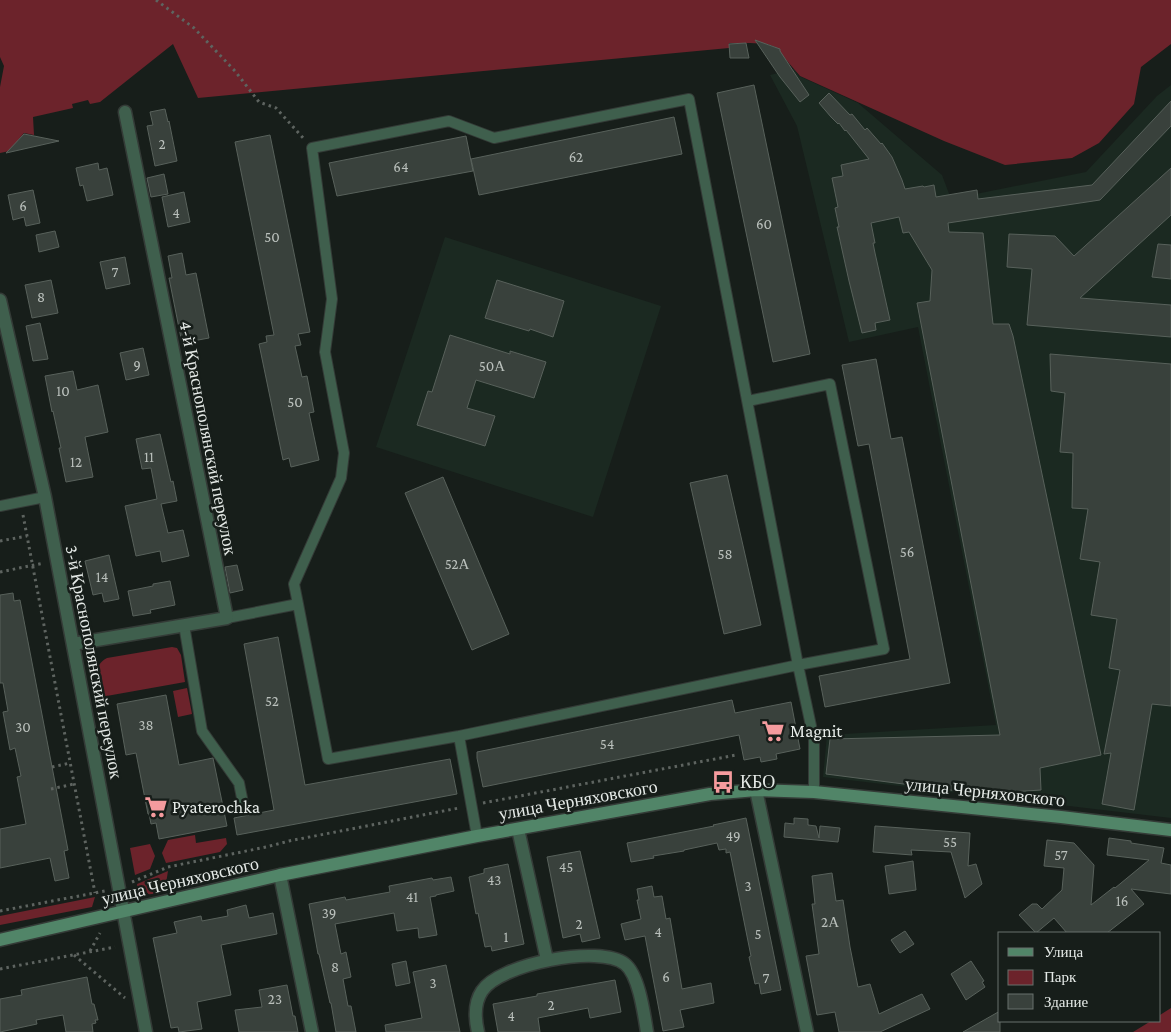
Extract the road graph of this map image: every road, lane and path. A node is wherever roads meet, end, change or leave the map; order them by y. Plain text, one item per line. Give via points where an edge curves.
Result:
1 (156, 0) edge
2 (125, 112) dead end
3 (312, 148) junction
4 (0, 300) edge
5 (748, 401) junction
6 (45, 497) junction
7 (20, 502) junction
8 (0, 506) edge
9 (27, 536) junction
10 (0, 541) edge
11 (57, 560) junction
12 (32, 565) junction
13 (0, 572) edge
14 (298, 604) junction
15 (227, 618) junction
16 (184, 625) junction
17 (73, 644) junction
18 (798, 665) junction
19 (459, 736) junction
20 (736, 755) dead end
21 (70, 763) junction
22 (52, 767) dead end
23 (74, 784) junction
24 (51, 789) dead end
25 (756, 790) junction
26 (814, 792) junction
27 (472, 805) junction
28 (244, 808) dead end
29 (518, 829) junction
30 (1171, 830) edge
31 (477, 836) junction
32 (247, 851) dead end
33 (280, 876) junction
34 (95, 893) dead end
35 (123, 912) junction
36 (0, 940) edge
37 (128, 944) junction
38 (74, 955) junction
39 (547, 960) junction
40 (0, 969) edge
41 (144, 1026) edge
42 (312, 1032) edge
43 (478, 1032) edge
44 (647, 1032) edge
45 (808, 1032) edge

1 - 3 path via 194,28 259,102 276,108
2 - 15 street, 4-й Краснополянский переулок
3 - 5 lane via 449,121 494,138 689,99
3 - 14 lane via 332,299 325,352 344,453 341,478 294,584
4 - 6 street, 3-й Краснополянский переулок
5 - 18 lane
5 - 18 lane via 830,384 884,649
6 - 7 lane
6 - 11 street, 3-й Краснополянский переулок
7 - 8 lane
7 - 9 path
9 - 10 path
9 - 12 path
11 - 12 path
11 - 17 street, 3-й Краснополянский переулок
12 - 13 path
12 - 21 path
14 - 15 lane
14 - 19 lane via 328,759
15 - 16 street
16 - 17 street
16 - 28 lane via 202,731 239,782
17 - 35 street, 3-й Краснополянский переулок
18 - 19 lane
18 - 26 lane via 814,740
19 - 27 lane
20 - 27 path
21 - 22 path
21 - 23 path
23 - 24 path
23 - 34 path
25 - 26 main road, улица Черняховского
25 - 29 main road, улица Черняховского via 710,794
25 - 45 street
26 - 30 main road, улица Черняховского
27 - 31 lane
27 - 32 path
29 - 31 main road, улица Черняховского
29 - 39 street
31 - 33 main road, улица Черняховского
33 - 35 main road, улица Черняховского
33 - 42 street
35 - 36 main road, улица Черняховского
35 - 37 street, 3-й Краснополянский переулок
37 - 38 path
37 - 41 street, 3-й Краснополянский переулок
38 - 40 path
38 - 41 path via 128,1001
39 - 43 street via 512,970 490,982 476,1008
39 - 44 street via 590,955 611,957 625,964 639,991

